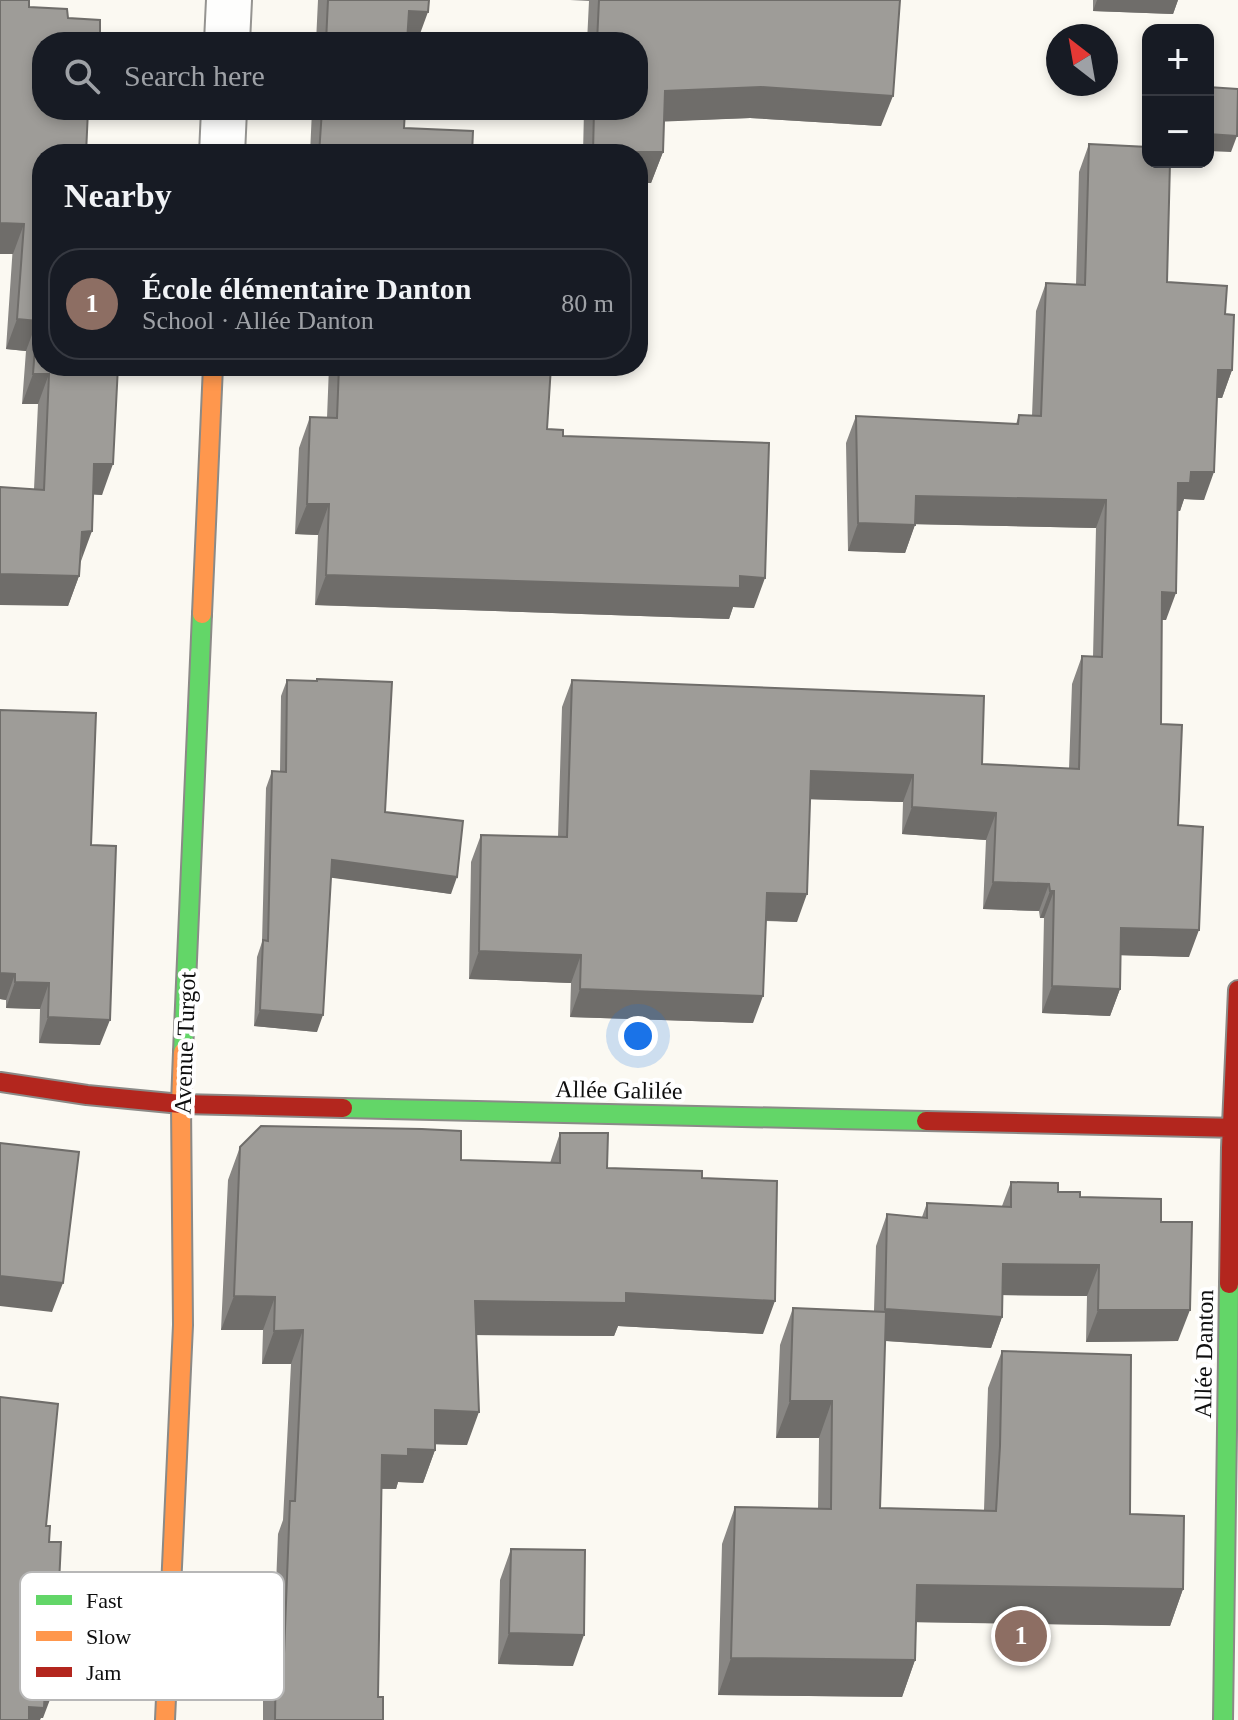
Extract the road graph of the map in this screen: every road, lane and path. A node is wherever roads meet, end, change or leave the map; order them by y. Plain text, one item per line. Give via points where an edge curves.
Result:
1 (229, 0) edge
2 (227, 32) edge
3 (224, 120) edge
4 (222, 144) edge
5 (213, 376) edge
6 (1238, 990) edge
7 (0, 1082) edge
8 (181, 1104) junction
9 (1235, 1128) edge
10 (172, 1572) edge
11 (166, 1700) edge
12 (165, 1720) edge
13 (1223, 1720) edge

1 - 2 street
3 - 4 street
5 - 8 street, Avenue Turgot
6 - 9 street, Allée Danton
7 - 8 street, Allée Galilée
8 - 9 street, Allée Galilée
8 - 10 street, Avenue Turgot via 183,1325
9 - 13 street, Allée Danton
11 - 12 street, Avenue Turgot

